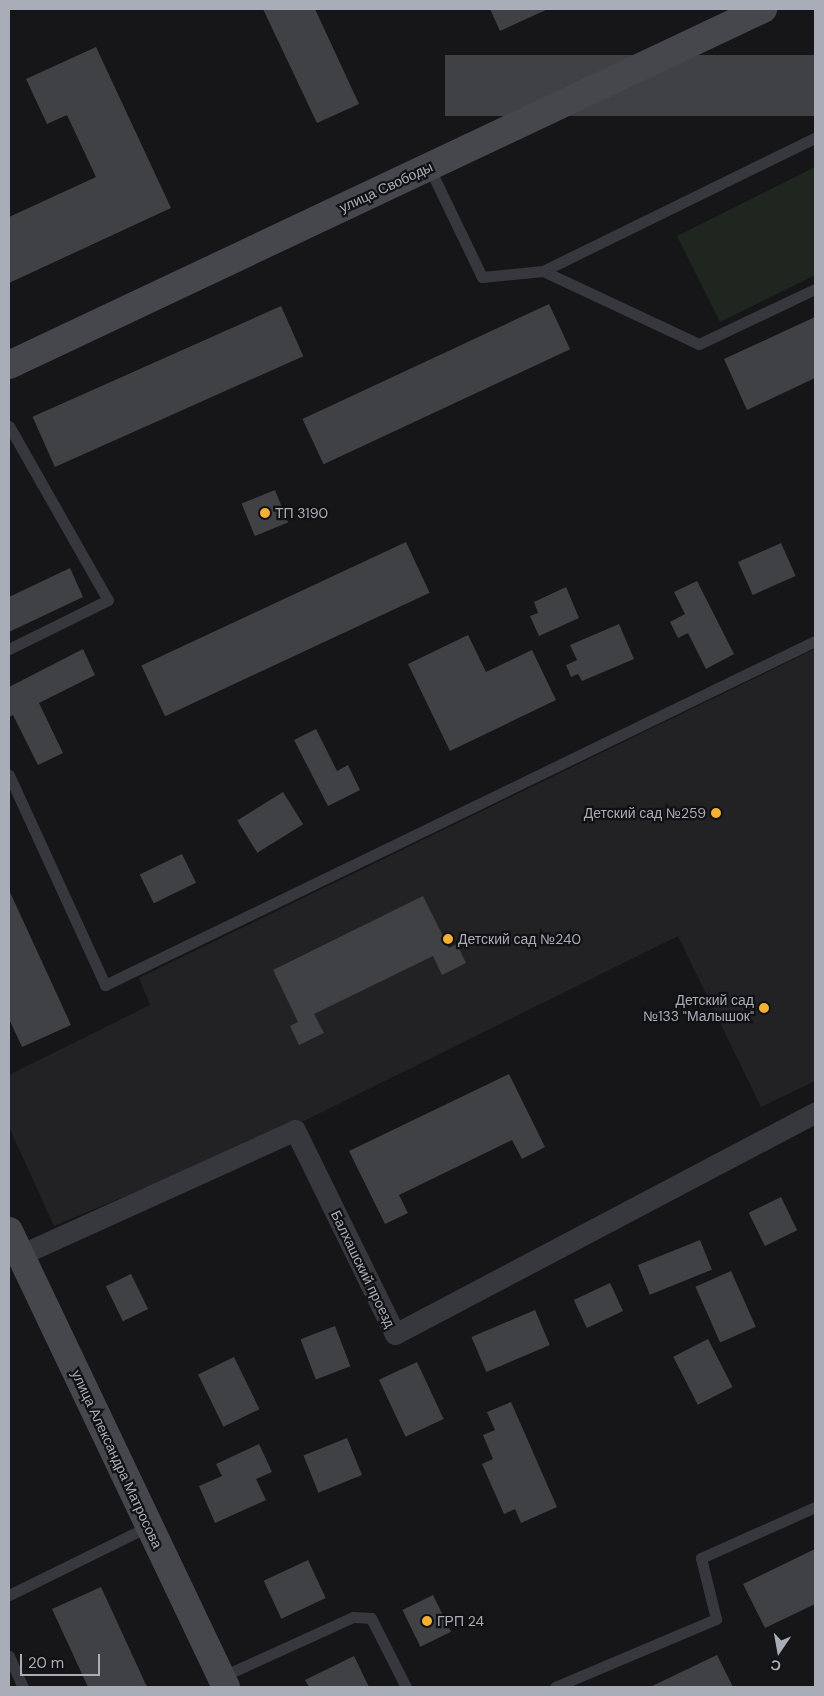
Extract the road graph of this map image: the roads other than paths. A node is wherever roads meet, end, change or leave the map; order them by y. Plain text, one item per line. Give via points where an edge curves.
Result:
1 (763, 9) edge
2 (815, 138) edge
3 (429, 167) junction
4 (543, 271) junction
5 (815, 289) edge
6 (9, 365) edge
7 (9, 426) edge
8 (815, 641) edge
9 (9, 649) edge
10 (9, 775) edge
11 (815, 1113) edge
12 (9, 1231) edge
13 (20, 1255) junction
14 (815, 1507) edge
15 (149, 1526) junction
16 (9, 1595) edge
17 (10, 1662) edge
18 (224, 1682) edge
19 (23, 1687) edge
20 (406, 1687) edge
21 (555, 1687) edge

1 - 3 main road, улица Свободы
2 - 4 lane
3 - 4 lane via 482,277
3 - 6 main road, улица Свободы
4 - 5 lane via 699,344
7 - 9 lane via 108,600
8 - 10 lane via 105,985
11 - 13 street, Балхашский проезд via 395,1334 295,1130
12 - 13 main road, улица Александра Матросова
13 - 15 main road, улица Александра Матросова
14 - 21 lane via 701,1558 716,1619
15 - 16 lane
15 - 18 main road, улица Александра Матросова
17 - 19 lane
18 - 20 lane via 352,1617 371,1618

